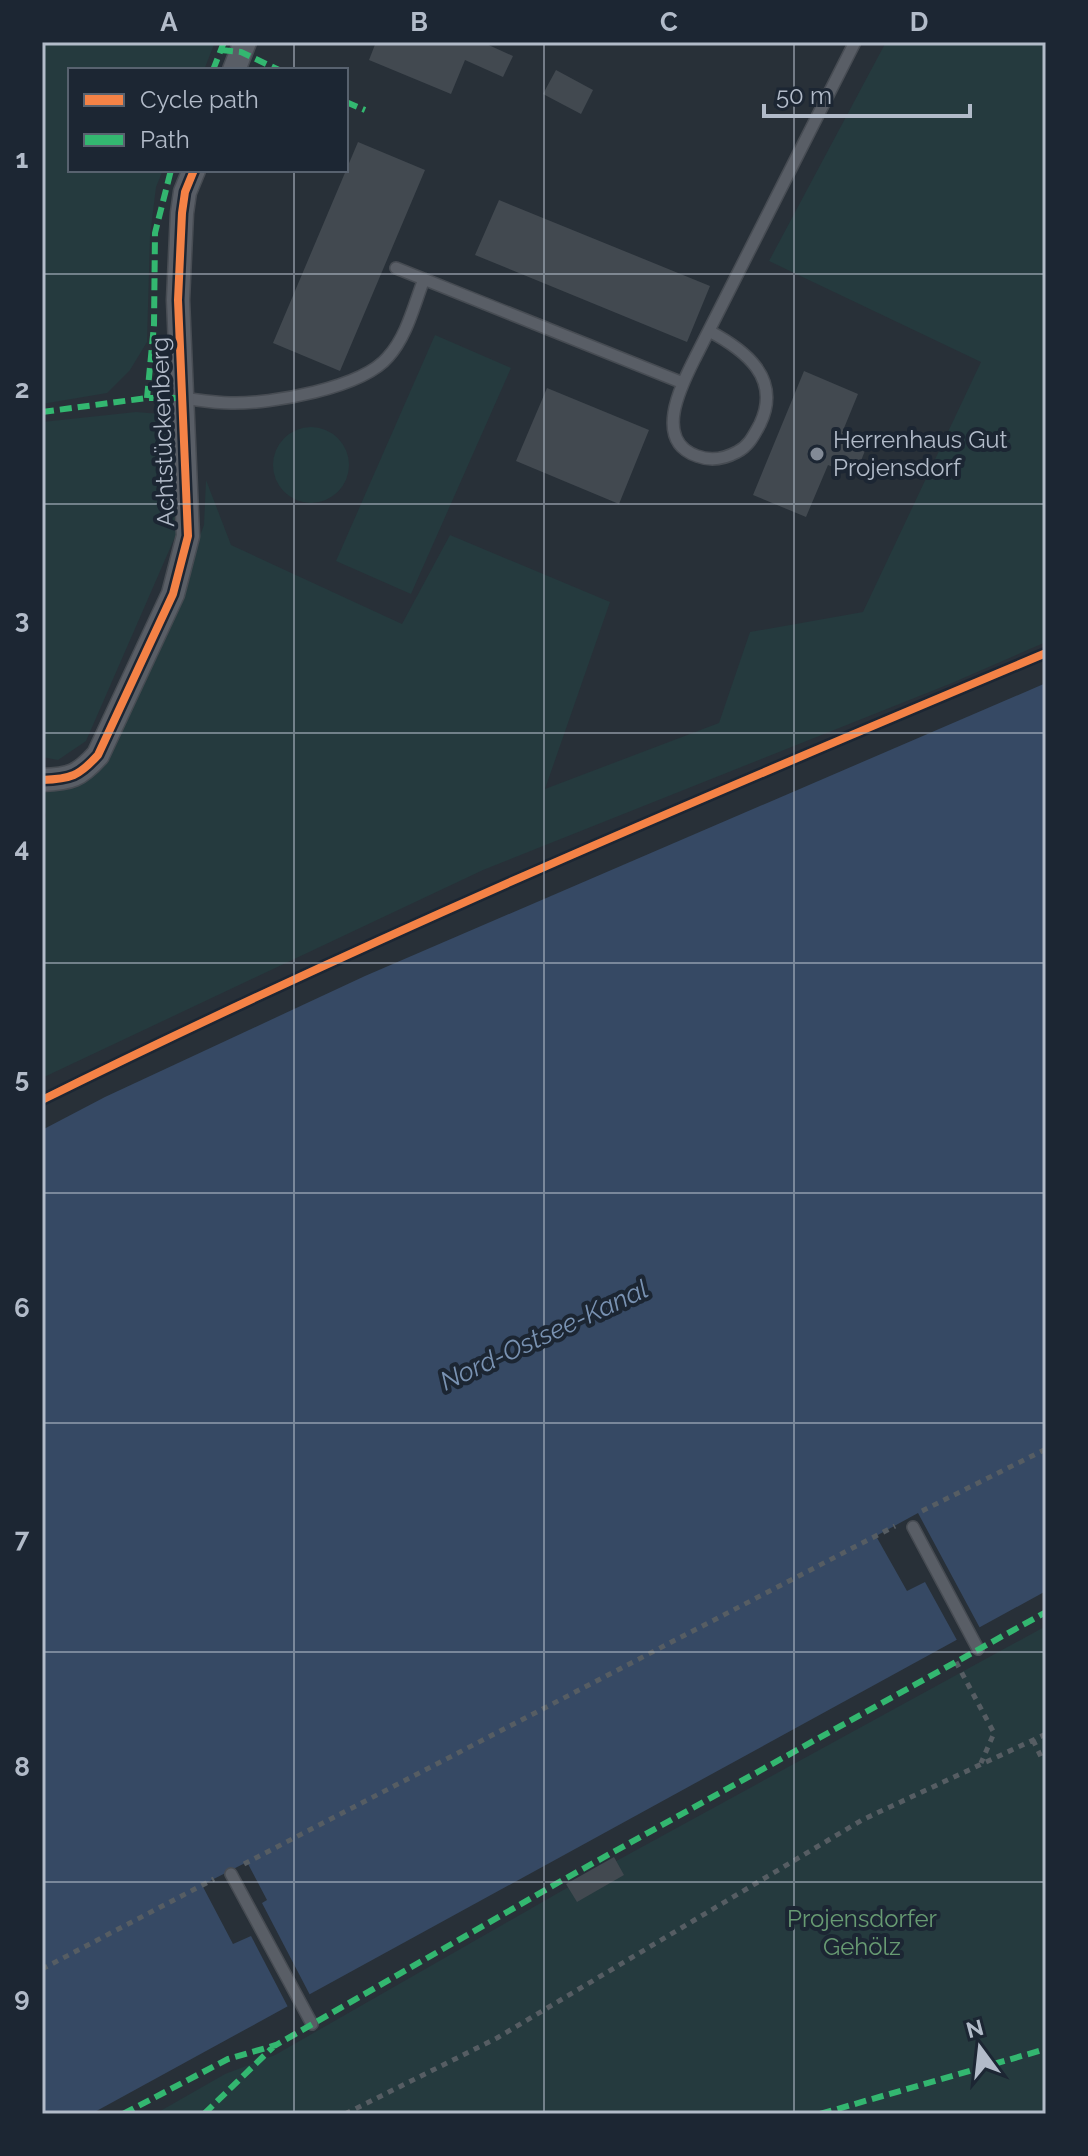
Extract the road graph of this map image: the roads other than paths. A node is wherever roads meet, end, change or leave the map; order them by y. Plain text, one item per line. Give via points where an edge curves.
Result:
1 (245, 42) edge
2 (855, 42) edge
3 (235, 68) edge
4 (193, 172) edge
5 (396, 268) dead end
6 (424, 279) junction
7 (709, 331) junction
8 (683, 383) junction
9 (182, 398) junction
10 (42, 780) edge
11 (909, 1524) road end
12 (978, 1649) dead end
13 (231, 1872) road end
14 (312, 2024) dead end

1 - 3 street
2 - 7 lane
4 - 9 street, Achtstückenberg via 182,213
5 - 6 lane
6 - 8 lane
6 - 9 lane via 399,344 367,375 266,401
7 - 8 lane
7 - 8 lane via 735,344 760,373 765,414 748,444 720,459 705,459 681,447 673,417
9 - 10 street, Achtstückenberg via 188,536 173,594 98,755 82,773
11 - 12 lane
13 - 14 lane

